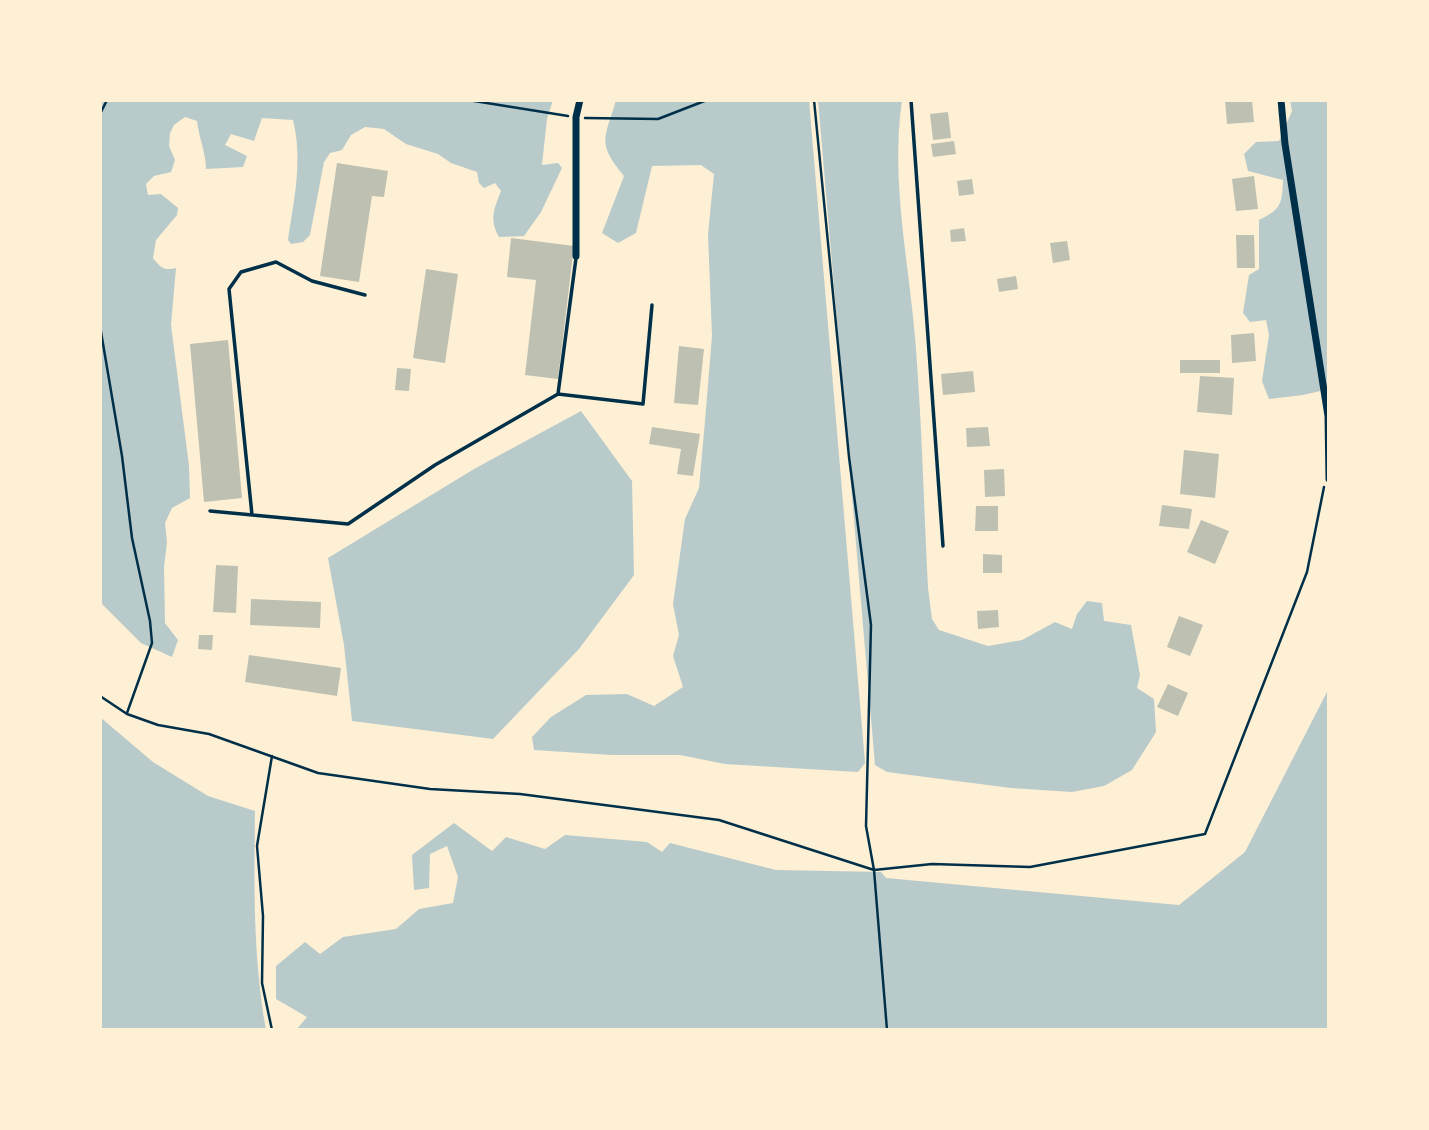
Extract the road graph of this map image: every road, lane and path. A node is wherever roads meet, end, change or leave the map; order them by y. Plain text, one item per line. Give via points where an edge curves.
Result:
1 (107, 100) edge
2 (580, 100) edge
3 (814, 100) edge
4 (911, 100) edge
5 (1281, 100) edge
6 (100, 114) edge
7 (576, 256) joint
8 (365, 295) dead end
9 (652, 305) dead end
10 (100, 326) edge
11 (558, 394) junction
12 (1328, 468) edge
13 (1329, 479) edge
14 (210, 511) dead end
15 (252, 515) junction
16 (943, 546) dead end
17 (100, 696) edge
18 (127, 714) junction
19 (272, 756) junction
20 (874, 870) junction
21 (272, 1030) edge
22 (887, 1030) edge

1 - 6 path
2 - 7 street via 576,117
3 - 20 path via 849,457 871,625 866,826
4 - 16 lane
5 - 12 street via 1328,416
7 - 11 lane
8 - 15 lane via 312,281 276,262 241,272 229,289
9 - 11 lane via 643,404
10 - 18 path via 152,643
11 - 15 lane via 435,465 348,524
12 - 13 street
12 - 20 path via 1307,572 1205,834 1030,867 932,864
14 - 15 lane
17 - 18 path
18 - 19 path via 209,734
19 - 20 path via 318,773 719,820
19 - 21 path via 257,846 262,983
20 - 22 path

